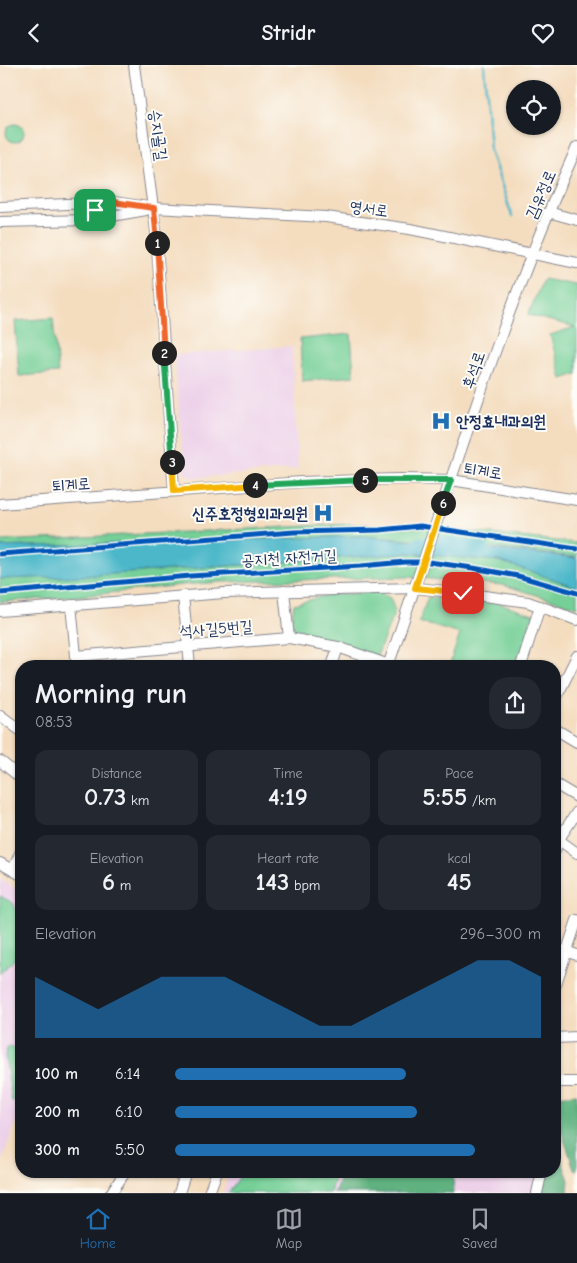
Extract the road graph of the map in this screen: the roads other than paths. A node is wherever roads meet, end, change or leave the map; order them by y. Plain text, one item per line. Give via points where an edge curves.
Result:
1 (134, 65) edge
2 (577, 147) edge
3 (89, 203) junction
4 (0, 207) edge
5 (154, 208) junction
6 (548, 212) junction
7 (577, 219) edge
8 (89, 220) junction
9 (0, 222) edge
10 (531, 253) junction
11 (577, 263) edge
12 (451, 480) junction
13 (174, 491) junction
14 (577, 500) edge
15 (0, 504) edge
16 (415, 588) junction
17 (284, 591) junction
18 (183, 596) junction
19 (71, 605) junction
20 (540, 606) junction
21 (0, 611) edge
22 (577, 620) edge
23 (289, 638) junction
24 (188, 645) junction
25 (338, 647) junction
26 (577, 656) edge
27 (76, 660) edge
28 (83, 660) edge
29 (189, 660) edge
30 (334, 660) edge
31 (372, 660) edge
32 (390, 660) edge
33 (523, 660) edge
34 (561, 688) edge
35 (0, 715) edge
36 (15, 726) edge
37 (561, 733) edge
38 (577, 742) edge
39 (0, 761) edge
40 (15, 773) edge
41 (561, 788) edge
42 (577, 797) edge
43 (577, 812) edge
44 (561, 833) edge
45 (561, 841) edge
46 (577, 853) edge
47 (0, 863) edge
48 (15, 872) edge
49 (577, 920) edge
50 (561, 950) edge
51 (566, 951) junction
52 (577, 955) edge
53 (561, 967) edge
54 (577, 1037) edge
55 (561, 1038) edge
56 (577, 1082) edge
57 (561, 1083) edge
58 (121, 1178) edge
59 (184, 1178) edge
60 (215, 1178) edge
61 (541, 1178) edge
62 (111, 1193) edge
63 (179, 1193) edge
64 (210, 1193) edge
65 (538, 1193) edge

1 - 5 street, 승지골길
2 - 6 street, 김유정로
3 - 4 street, 영서로
3 - 5 street, 영서로 via 113,202
3 - 8 street via 95,210
5 - 8 street, 영서로
5 - 10 street, 영서로 via 326,217 410,229
5 - 13 street
6 - 7 street
6 - 10 street, 김유정로
8 - 9 street, 영서로
10 - 11 street, 영서로
10 - 12 street, 후석로
12 - 13 street, 퇴계로 via 303,482
12 - 14 street, 퇴계로
12 - 16 street, 후석로
13 - 15 street, 퇴계로
16 - 17 street
16 - 20 street
16 - 32 street
17 - 18 street
17 - 23 street
18 - 19 street
18 - 24 street
19 - 21 street
19 - 27 street
20 - 22 street
20 - 33 street
23 - 24 street, 석사길5번길
23 - 25 street, 석사길5번길
24 - 28 street, 석사길5번길
24 - 29 street
25 - 30 street
25 - 31 street, 석사길5번길
26 - 34 street
35 - 36 street
37 - 38 street
39 - 40 street
41 - 42 street
43 - 44 street
45 - 46 street
47 - 48 street
49 - 51 street
50 - 51 street
51 - 52 street
51 - 53 street
54 - 55 street
56 - 57 street
58 - 62 street
59 - 63 street
60 - 64 street
61 - 65 street

